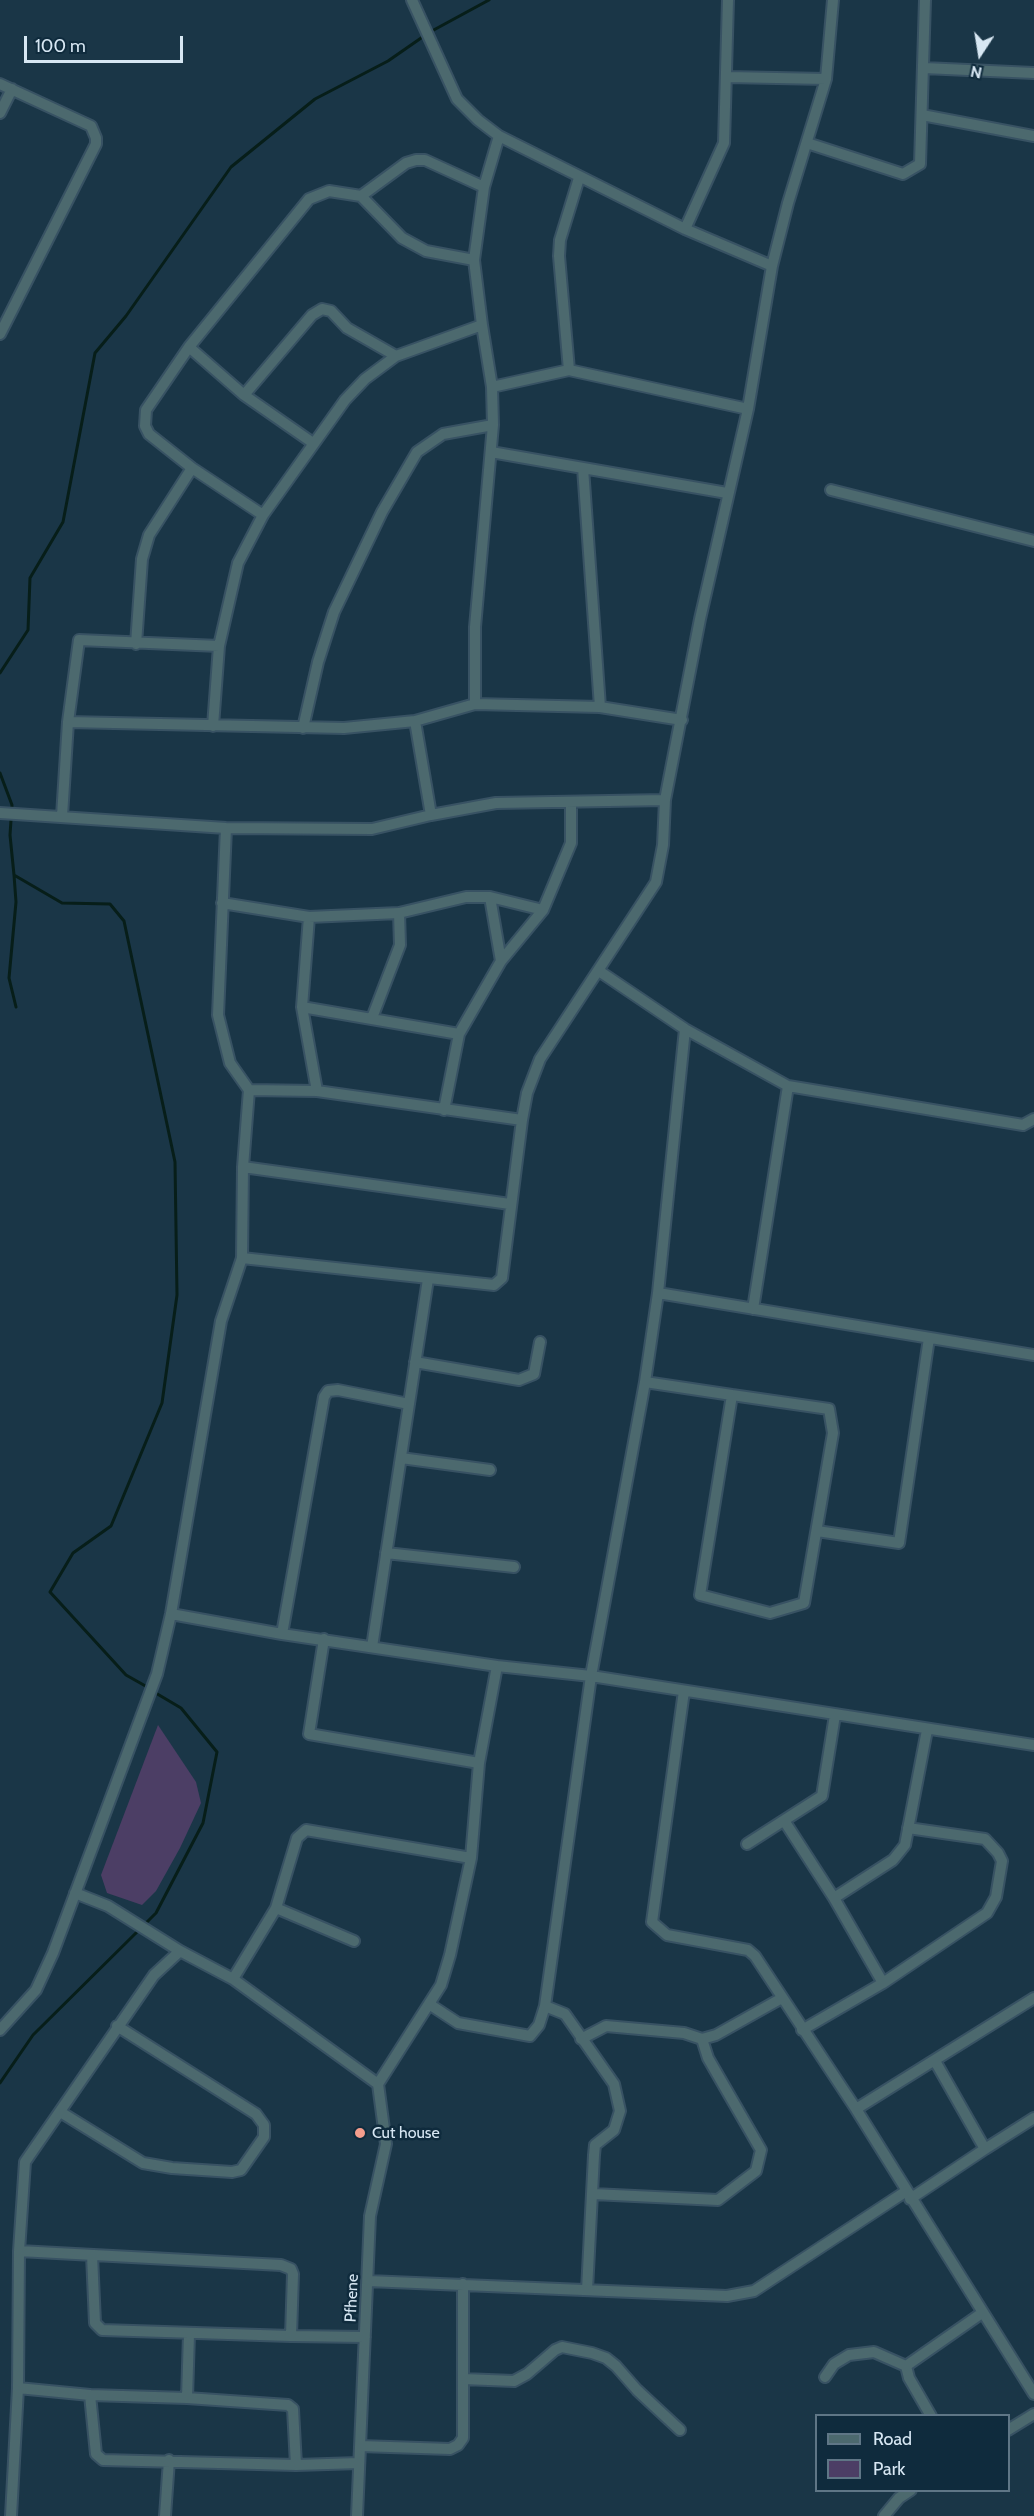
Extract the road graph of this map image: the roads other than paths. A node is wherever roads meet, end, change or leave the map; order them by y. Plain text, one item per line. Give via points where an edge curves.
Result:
1 (412, 0) edge
2 (729, 0) edge
3 (833, 0) edge
4 (926, 0) edge
5 (924, 68) junction
6 (1034, 73) edge
7 (728, 77) junction
8 (826, 79) junction
9 (0, 84) edge
10 (12, 89) junction
11 (0, 113) edge
12 (922, 115) junction
13 (499, 136) junction
14 (1034, 136) edge
15 (807, 143) junction
16 (579, 178) junction
17 (484, 187) junction
18 (361, 196) junction
19 (685, 229) junction
20 (474, 260) junction
21 (772, 266) junction
22 (482, 325) junction
23 (0, 333) edge
24 (189, 347) junction
25 (396, 356) junction
26 (569, 370) junction
27 (492, 387) junction
28 (244, 395) junction
29 (748, 409) junction
30 (493, 425) junction
31 (313, 443) junction
32 (491, 452) junction
33 (192, 468) junction
34 (583, 468) junction
35 (831, 490) dead end
36 (727, 493) junction
37 (263, 515) junction
38 (1034, 541) edge
39 (136, 644) junction
40 (219, 646) junction
41 (475, 704) junction
42 (600, 707) junction
43 (682, 720) junction
44 (415, 721) junction
45 (68, 722) junction
46 (213, 726) junction
47 (303, 728) junction
48 (665, 800) junction
49 (571, 802) junction
50 (0, 813) edge
51 (431, 815) junction
52 (62, 816) junction
53 (226, 828) junction
54 (490, 897) junction
55 (222, 903) junction
56 (543, 910) junction
57 (399, 913) junction
58 (309, 917) junction
59 (501, 961) junction
60 (599, 971) junction
61 (302, 1007) junction
62 (372, 1018) junction
63 (685, 1029) junction
64 (459, 1034) junction
65 (788, 1086) junction
66 (249, 1090) junction
67 (318, 1091) junction
68 (444, 1110) junction
69 (1034, 1119) edge
70 (522, 1120) junction
71 (243, 1167) junction
72 (510, 1204) junction
73 (242, 1258) junction
74 (428, 1279) junction
75 (658, 1293) junction
76 (753, 1309) junction
77 (929, 1338) junction
78 (540, 1342) dead end
79 (1034, 1355) edge
80 (415, 1362) junction
81 (645, 1382) junction
82 (732, 1395) junction
83 (409, 1404) junction
84 (401, 1458) junction
85 (490, 1470) dead end
86 (817, 1532) junction
87 (386, 1553) junction
88 (514, 1567) dead end
89 (171, 1614) junction
90 (282, 1634) junction
91 (324, 1639) junction
92 (372, 1647) junction
93 (498, 1666) junction
94 (591, 1676) junction
95 (684, 1691) junction
96 (835, 1715) junction
97 (927, 1730) junction
98 (1034, 1744) edge
99 (479, 1763) junction
100 (785, 1822) junction
101 (908, 1828) junction
102 (747, 1844) dead end
103 (471, 1858) junction
104 (75, 1893) junction
105 (834, 1898) junction
106 (276, 1908) junction
107 (354, 1941) dead end
108 (180, 1951) junction
109 (233, 1979) junction
110 (884, 1983) junction
111 (782, 1998) junction
112 (1034, 1998) edge
113 (429, 2004) junction
114 (545, 2006) junction
115 (117, 2026) junction
116 (0, 2030) edge
117 (802, 2030) junction
118 (581, 2039) junction
119 (702, 2039) junction
120 (935, 2061) junction
121 (378, 2084) junction
122 (856, 2109) junction
123 (62, 2113) junction
124 (1034, 2118) edge
125 (985, 2149) junction
126 (593, 2194) junction
127 (908, 2195) junction
128 (18, 2251) junction
129 (92, 2255) junction
130 (368, 2281) junction
131 (463, 2284) junction
132 (587, 2290) junction
133 (982, 2313) junction
134 (189, 2334) junction
135 (291, 2336) junction
136 (365, 2337) junction
137 (906, 2366) junction
138 (825, 2377) dead end
139 (463, 2379) junction
140 (18, 2388) junction
141 (1034, 2394) edge
142 (90, 2395) junction
143 (187, 2398) junction
144 (930, 2414) edge
145 (1034, 2414) edge
146 (1010, 2429) edge
147 (680, 2430) dead end
148 (360, 2446) junction
149 (169, 2460) junction
150 (359, 2463) junction
151 (296, 2465) junction
152 (908, 2492) edge
153 (12, 2516) edge
154 (165, 2516) edge
155 (357, 2516) edge
156 (884, 2516) edge

1 - 13 street via 457,99
2 - 7 street
3 - 8 street
4 - 5 street
5 - 6 street
5 - 12 street
7 - 8 street
7 - 19 street via 724,142
8 - 15 street
9 - 10 street
10 - 11 street
10 - 23 street via 91,126 96,138 91,155
12 - 14 street
12 - 15 street via 920,164 903,174
13 - 16 street
13 - 17 street
15 - 21 street
16 - 19 street
16 - 26 street via 558,256
17 - 18 street via 425,160 416,160
17 - 20 street
18 - 20 street via 402,238 426,251
18 - 24 street via 329,191 309,199
19 - 21 street
20 - 22 street
21 - 29 street
22 - 25 street
22 - 27 street
24 - 28 street
24 - 33 street via 144,418 149,434
25 - 28 street via 347,328 331,311 322,309 312,315
25 - 31 street via 365,379
26 - 27 street
26 - 29 street
27 - 30 street
28 - 31 street
29 - 36 street
30 - 32 street
30 - 47 street via 443,435 417,452 382,512 334,612
31 - 37 street
32 - 34 street
32 - 41 street via 476,627
33 - 37 street
33 - 39 street via 149,535 142,559
34 - 36 street
34 - 42 street
35 - 38 street
36 - 43 street
37 - 40 street via 238,563
39 - 40 street
39 - 45 street via 79,640
40 - 46 street
41 - 42 street
41 - 44 street
42 - 43 street
43 - 48 street
44 - 47 street
44 - 51 street
45 - 46 street
45 - 52 street
46 - 47 street
48 - 49 street
48 - 60 street via 656,882
49 - 51 street via 496,803
49 - 56 street via 571,843
50 - 52 street
51 - 53 street via 372,829
52 - 53 street
53 - 55 street
54 - 56 street
54 - 57 street via 466,897
54 - 59 street
55 - 58 street
55 - 66 street via 218,1015 230,1063
56 - 59 street
57 - 58 street
57 - 62 street via 400,945
58 - 61 street
59 - 64 street
60 - 63 street
60 - 70 street via 540,1059
61 - 62 street
61 - 67 street
62 - 64 street
63 - 65 street
63 - 75 street
64 - 68 street
65 - 69 street via 1023,1125
65 - 76 street
66 - 67 street
66 - 71 street
67 - 68 street
68 - 70 street
70 - 72 street
71 - 72 street
71 - 73 street
72 - 74 street via 499,1282 486,1285
73 - 74 street
73 - 89 street via 221,1321
74 - 80 street
75 - 76 street
75 - 81 street
76 - 77 street
77 - 79 street
77 - 86 street via 899,1543
78 - 80 street via 534,1374 519,1380
80 - 83 street
81 - 82 street
81 - 94 street
82 - 86 street via 830,1409 833,1434
82 - 86 street via 700,1595 770,1613 804,1603
83 - 84 street
83 - 90 street via 338,1390 328,1391 324,1397
84 - 85 street
84 - 87 street
87 - 88 street
87 - 92 street
89 - 90 street
89 - 104 street via 145,1709
90 - 91 street
91 - 92 street
91 - 99 street via 309,1734
92 - 93 street
93 - 94 street
93 - 99 street
94 - 95 street
94 - 114 street
95 - 96 street
95 - 111 street via 652,1922 667,1935 748,1950
96 - 97 street
96 - 100 street via 822,1796
97 - 98 street
97 - 101 street
99 - 103 street
100 - 102 street
100 - 105 street
101 - 105 street via 905,1845 893,1860
101 - 110 street via 985,1839 1002,1861 996,1897 987,1913
103 - 106 street via 306,1830 297,1839
103 - 113 street via 450,1955 441,1985
104 - 108 street via 108,1906
104 - 116 street via 36,1990
105 - 110 street
106 - 107 street
106 - 109 street
108 - 109 street
108 - 115 street via 154,1975
109 - 121 street
110 - 117 street
111 - 117 street
111 - 119 street
112 - 120 street
113 - 114 street via 458,2023 530,2036 539,2025
113 - 121 street
114 - 118 street via 565,2014
115 - 123 street
115 - 123 street via 256,2114 264,2125 264,2138 241,2170 172,2168 143,2163
117 - 122 street
118 - 119 street via 606,2026 684,2033
118 - 126 street via 614,2084 620,2111 614,2130 596,2145
119 - 126 street via 708,2058 761,2150 756,2171 718,2200
120 - 122 street
120 - 125 street
121 - 130 street, Pfhene via 386,2144 370,2216
122 - 127 street
123 - 128 street via 26,2162
124 - 125 street
125 - 127 street
126 - 132 street
127 - 132 street via 754,2291 727,2295
127 - 133 street
128 - 129 street
128 - 140 street
129 - 134 street via 98,2328
129 - 135 street via 287,2266 292,2274
130 - 131 street
130 - 136 street, Pfhene
131 - 132 street
131 - 139 street
133 - 137 street
133 - 141 street
134 - 135 street
134 - 143 street
135 - 136 street
136 - 148 street, Pfhene
137 - 138 street via 874,2352 849,2355 834,2364
137 - 144 street
139 - 147 street via 513,2381 555,2350 592,2353 616,2366
139 - 148 street via 463,2438 458,2445 450,2449
140 - 142 street
140 - 153 street
142 - 143 street
142 - 149 street via 98,2458
143 - 151 street via 293,2409
145 - 146 street
148 - 150 street, Pfhene
149 - 151 street
149 - 154 street
150 - 151 street
150 - 155 street, Pfhene
152 - 156 street

